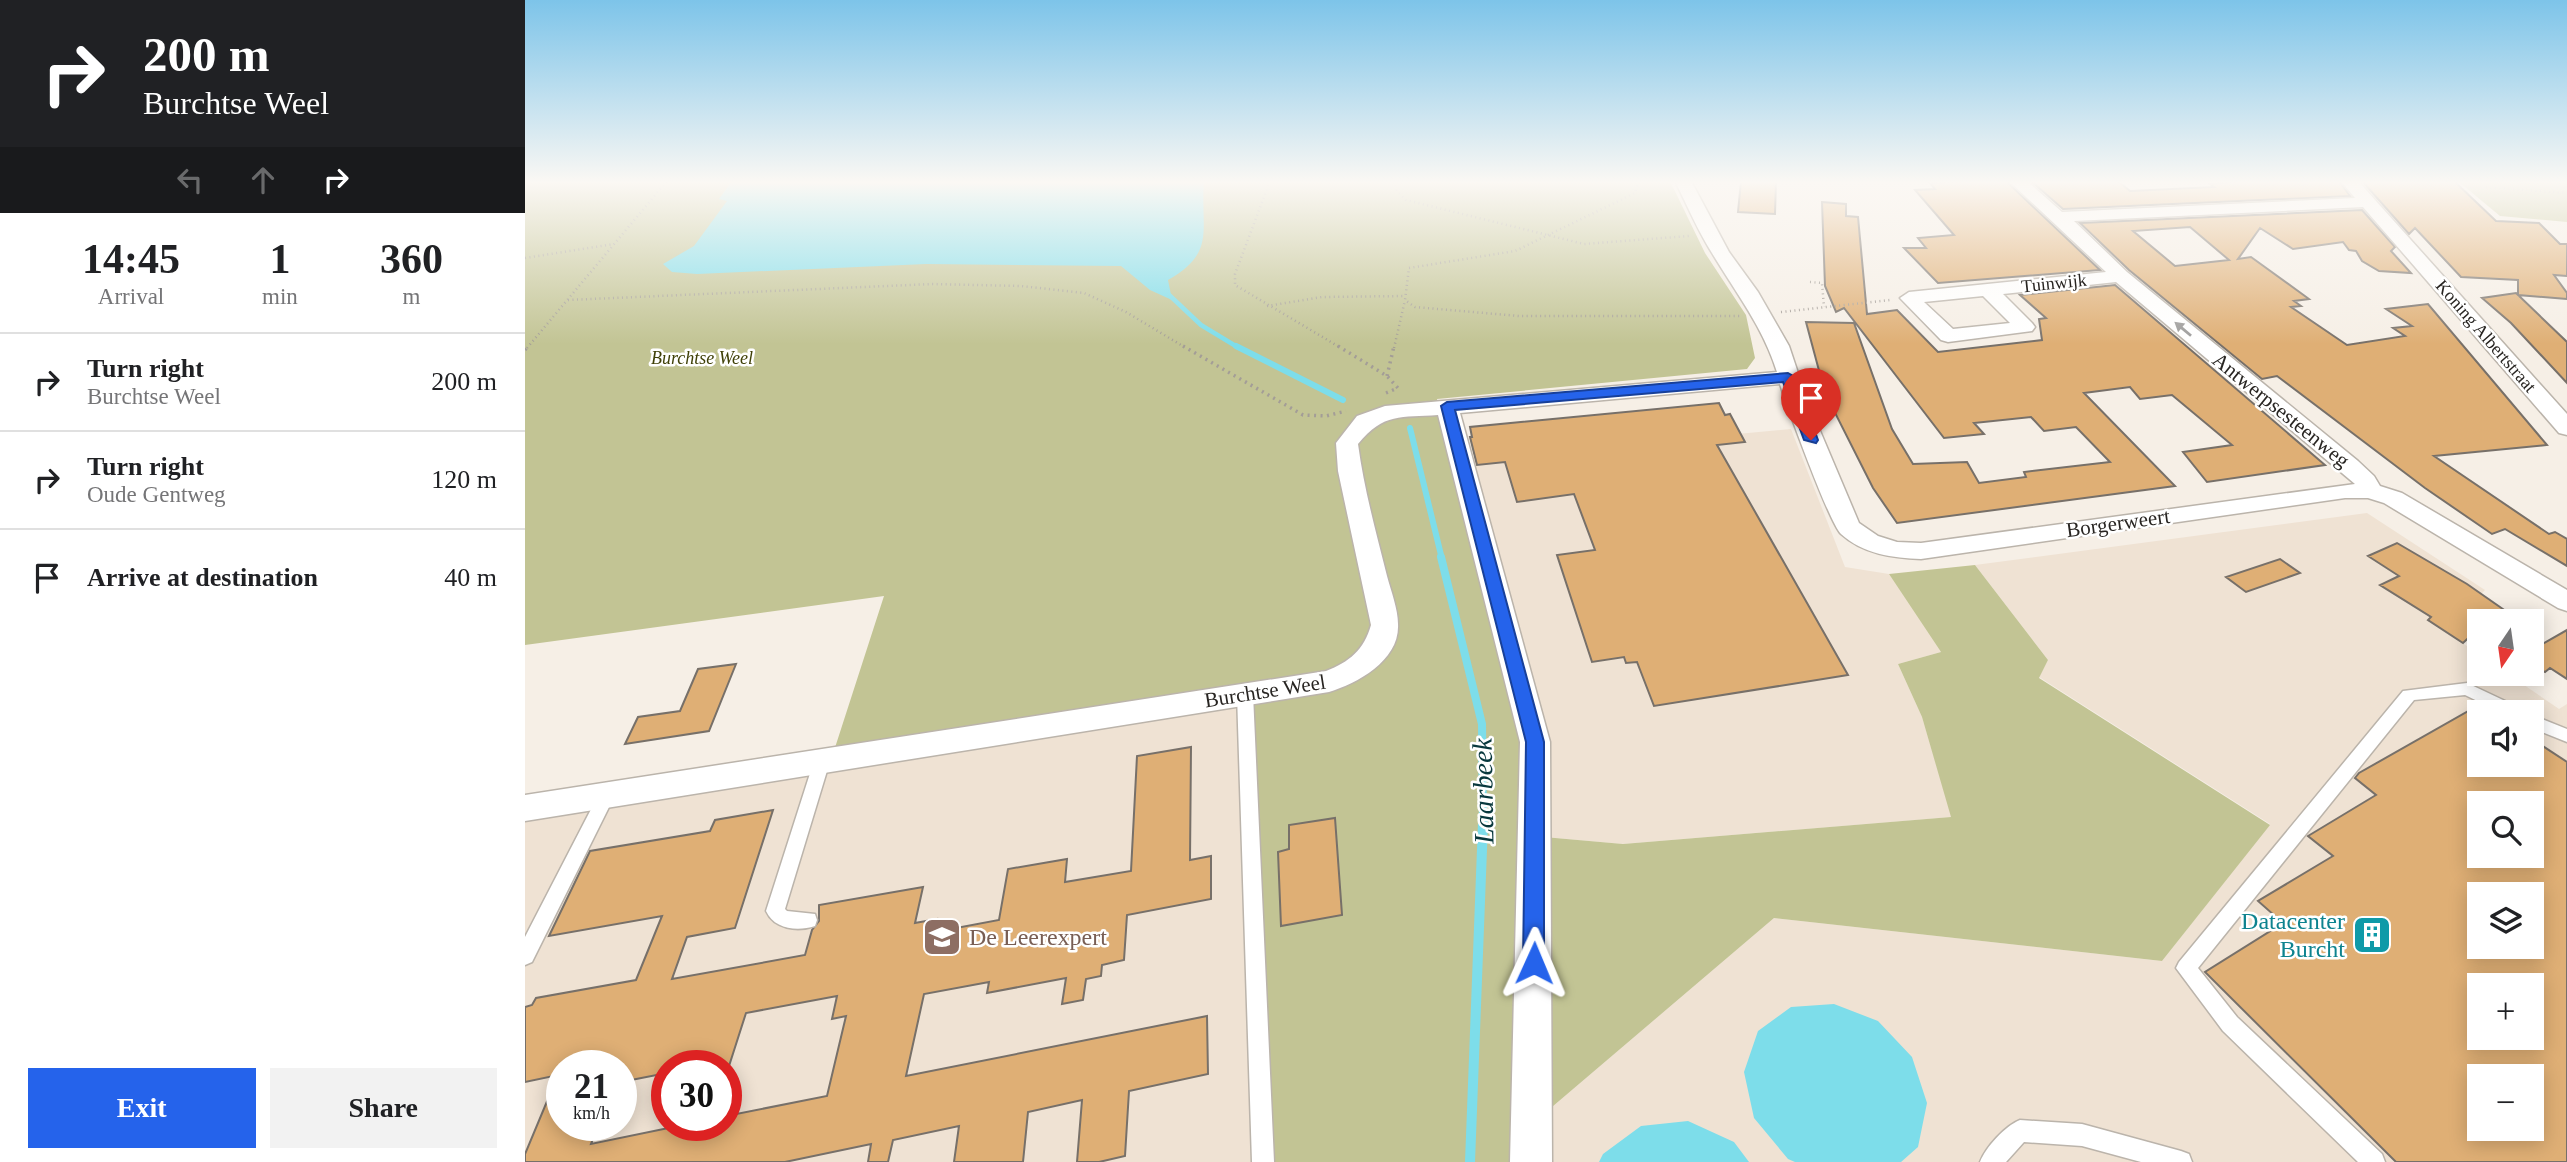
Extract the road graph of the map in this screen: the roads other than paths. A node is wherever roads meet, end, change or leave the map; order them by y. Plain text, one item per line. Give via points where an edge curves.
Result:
1 (1711, 235) edge
2 (2076, 235) edge
3 (2398, 235) edge
4 (2120, 276) junction
5 (1987, 290) junction
6 (1788, 377) junction
7 (1447, 406) junction
8 (2567, 428) edge
9 (2369, 491) junction
10 (1869, 542) joint
11 (2567, 602) edge
12 (1245, 694) junction
13 (2488, 700) edge
14 (2544, 726) edge
15 (2567, 736) edge
16 (822, 761) junction
17 (607, 795) junction
18 (525, 808) edge
19 (808, 920) dead end
20 (531, 933) edge
21 (525, 956) edge
22 (1263, 1162) edge
23 (1531, 1162) edge
24 (1991, 1162) edge
25 (2181, 1162) edge
26 (2374, 1162) edge

1 - 6 street via 1763,315
2 - 4 street, Antwerpsesteenweg
3 - 8 street, Koning Albertstraat
4 - 5 street, Tuinwijk
9 -> 4 street, Antwerpsesteenweg via 2366,481 2350,466
5 - 5 street, Tuinwijk via 1909,298 1948,336 2025,327
6 - 7 street, Burchtse Weel
6 - 10 street via 1848,527
7 - 12 street, Burchtse Weel via 1385,413 1365,421 1347,443 1385,625 1378,647 1354,673
7 - 23 street via 1535,742
9 - 10 street, Borgerweert via 1921,551
9 - 11 street via 2408,506
12 - 16 street, Burchtse Weel
12 - 22 lane
13 - 26 lane via 2466,690 2409,695 2186,968 2230,1024
14 - 15 lane
16 - 17 street, Burchtse Weel
16 - 19 lane via 775,911 783,919
17 - 18 street, Burchtse Weel
17 - 20 lane
20 - 21 lane
24 - 25 lane via 2020,1131 2082,1135

